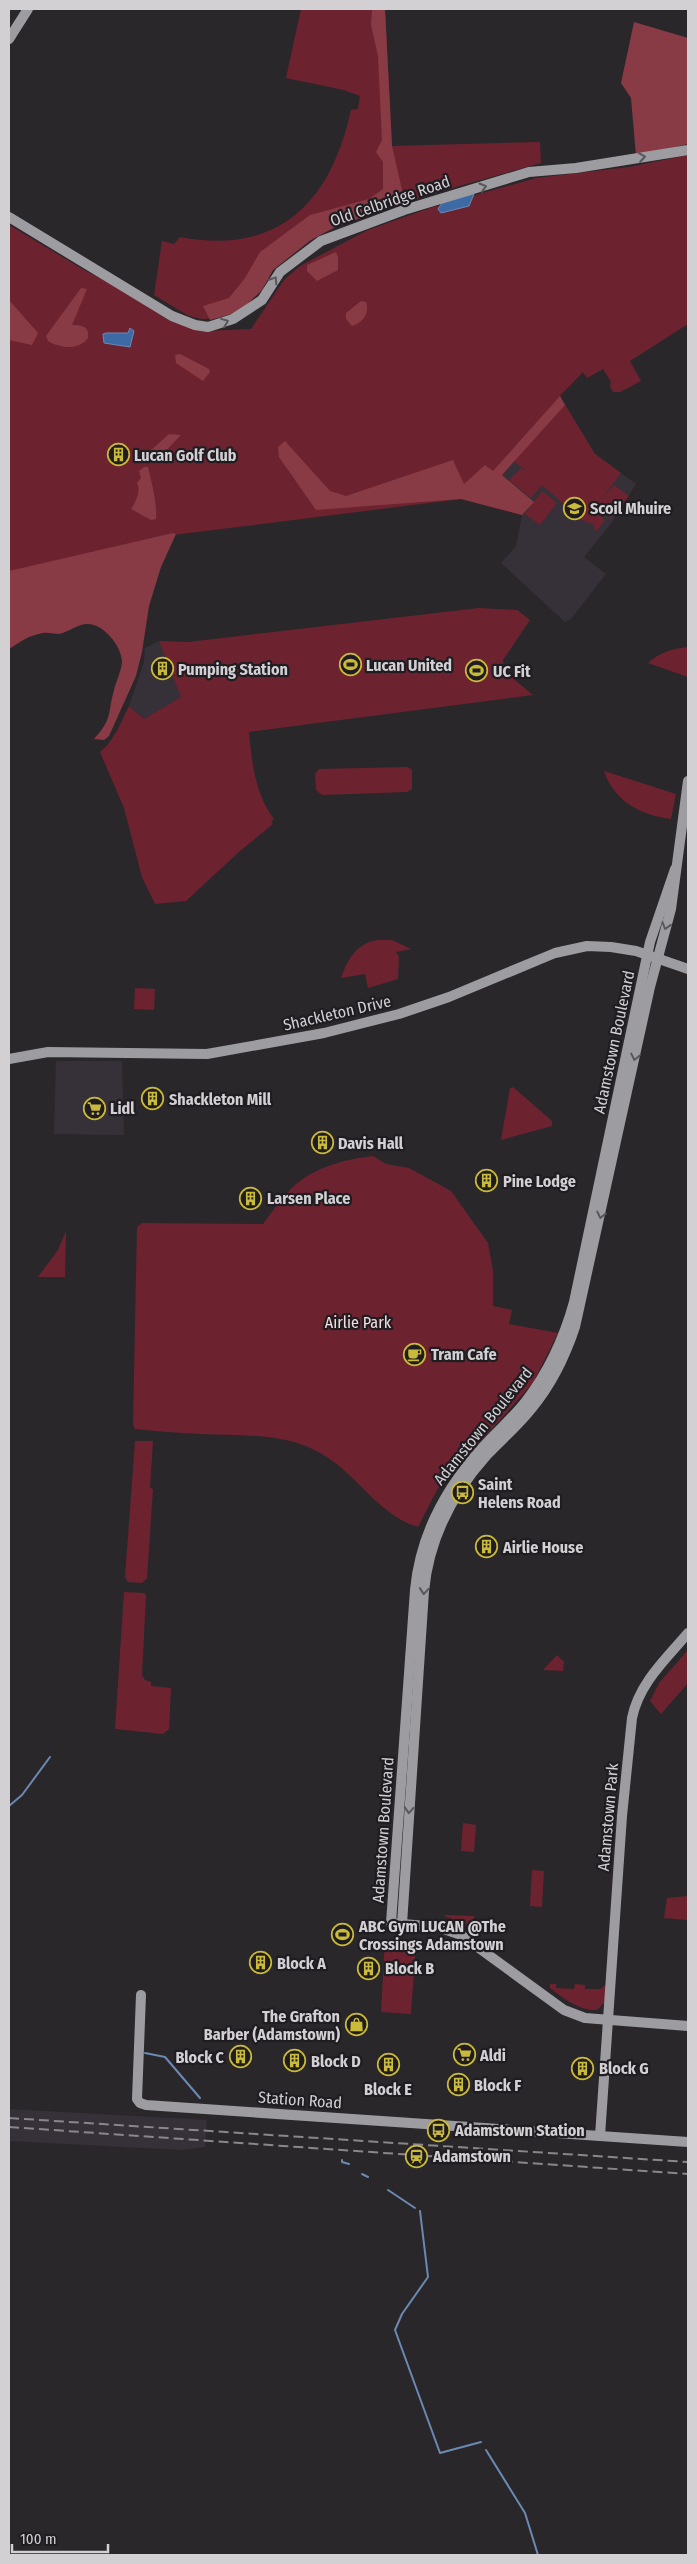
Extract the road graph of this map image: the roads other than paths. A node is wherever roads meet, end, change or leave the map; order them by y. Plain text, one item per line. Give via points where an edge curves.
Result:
1 (28, 9) edge
2 (9, 39) edge
3 (688, 150) edge
4 (9, 217) edge
5 (688, 780) edge
6 (653, 956) junction
7 (688, 969) edge
8 (9, 1059) edge
9 (688, 1633) edge
10 (402, 1924) junction
11 (141, 1995) dead end
12 (608, 2021) junction
13 (688, 2026) edge
14 (600, 2136) junction
15 (688, 2142) edge

1 - 2 street
4 -> 3 street, Old Celbridge Road via 172,316 208,327 241,315 262,300 280,272 299,257 321,241 352,228 529,172
5 - 6 street via 675,869
6 - 7 street, Shackleton Drive
6 - 8 street, Shackleton Drive via 611,946 564,950 399,1014 342,1029 222,1052 190,1055 48,1052
6 -> 10 street, Adamstown Boulevard via 582,1302 570,1343 536,1403 459,1490 440,1524 428,1561
6 - 10 street, Adamstown Boulevard via 564,1335 532,1393 452,1486 430,1525 420,1559 415,1590 391,1923
9 - 12 street, Adamstown Park via 645,1684 633,1710 622,1809
10 - 12 street via 438,1927 461,1935 564,2010 585,2018
11 - 14 street, Station Road via 137,2099 146,2106
12 - 13 street
12 - 14 street, Adamstown Park
14 - 15 street, Station Road

